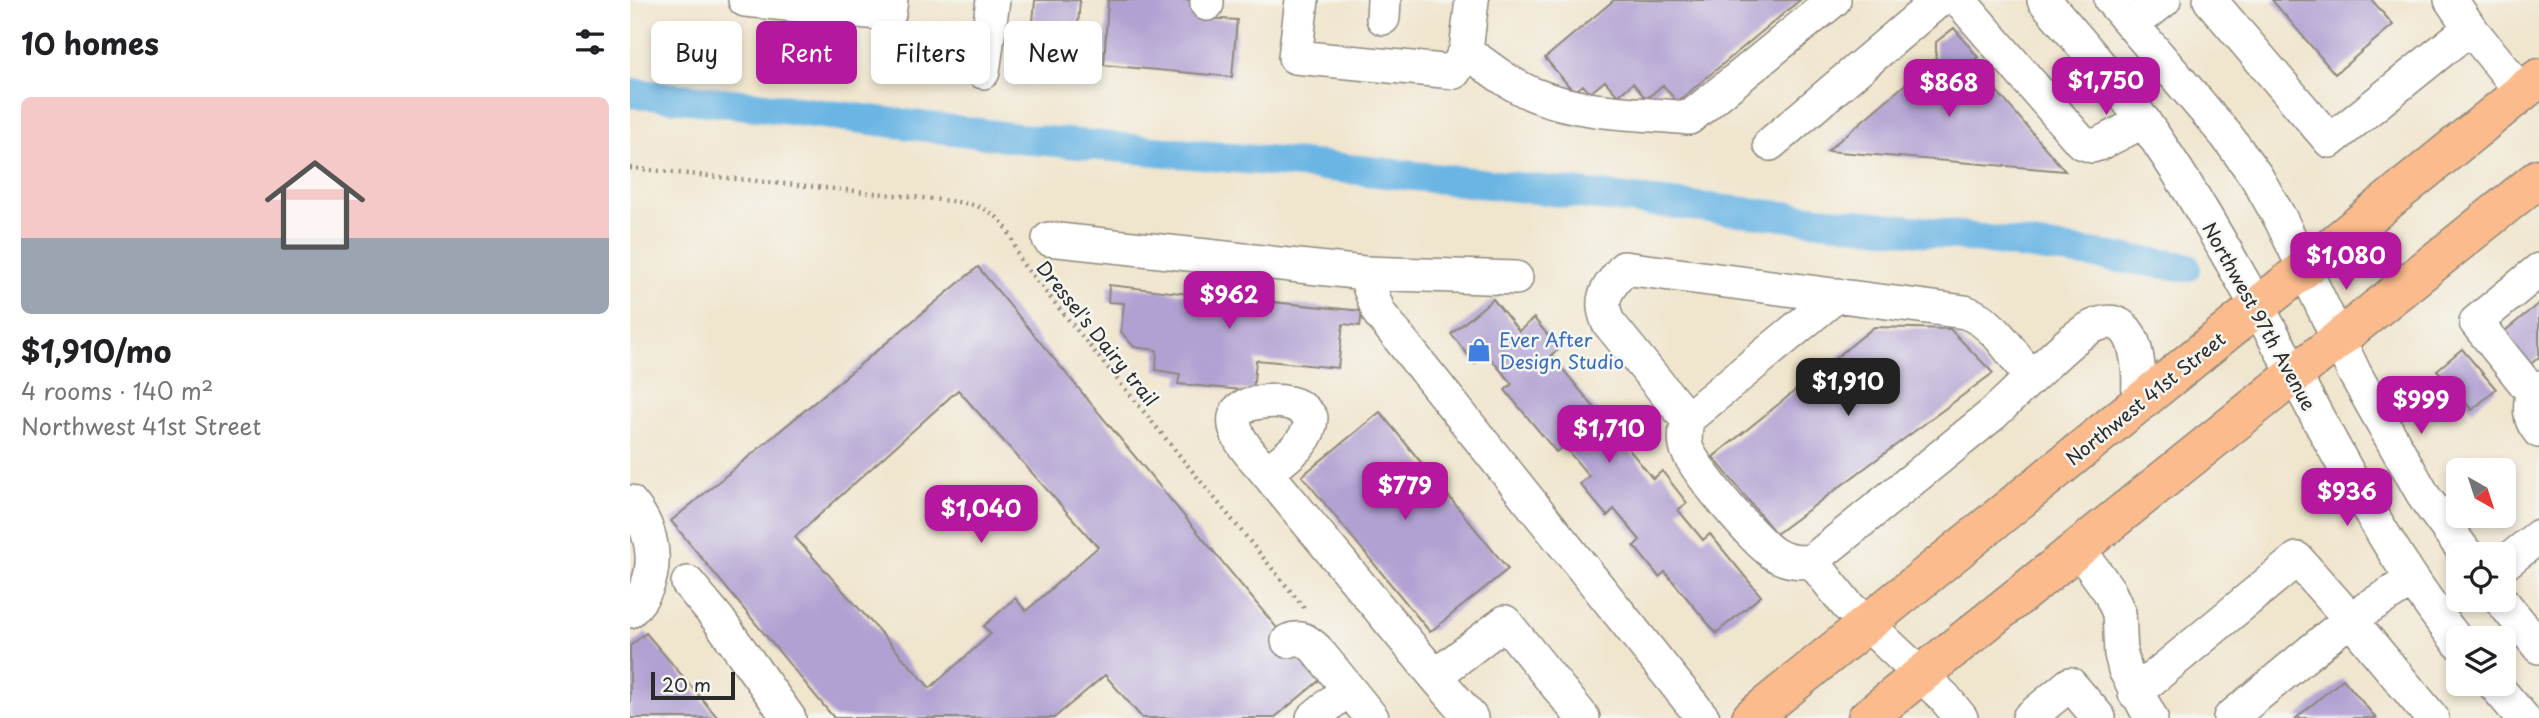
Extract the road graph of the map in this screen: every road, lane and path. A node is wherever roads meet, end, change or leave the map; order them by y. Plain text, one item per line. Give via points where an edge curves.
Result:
1 (745, 0) edge
2 (891, 0) edge
3 (992, 0) edge
4 (1301, 0) edge
5 (1472, 0) edge
6 (1834, 0) edge
7 (1939, 0) edge
8 (1959, 0) edge
9 (2044, 0) edge
10 (2164, 0) edge
11 (2210, 0) edge
12 (2451, 0) edge
13 (2121, 12) edge
14 (989, 21) edge
15 (2470, 28) junction
16 (1466, 51) junction
17 (2531, 85) edge
18 (2144, 121) junction
19 (1770, 144) dead end
20 (630, 168) edge
21 (2539, 178) edge
22 (1049, 239) dead end
23 (2304, 269) junction
24 (2539, 270) edge
25 (1364, 273) junction
26 (1516, 278) dead end
27 (1837, 295) junction
28 (2258, 307) junction
29 (2339, 340) junction
30 (2294, 375) junction
31 (2031, 378) junction
32 (2536, 389) edge
33 (2138, 402) junction
34 (1687, 419) junction
35 (2539, 431) edge
36 (1267, 473) dead end
37 (630, 502) edge
38 (2539, 536) edge
39 (2457, 542) edge
40 (2078, 548) junction
41 (2516, 554) edge
42 (1812, 561) junction
43 (2412, 580) junction
44 (688, 583) dead end
45 (630, 611) edge
46 (2511, 612) edge
47 (1312, 617) dead end
48 (2350, 620) junction
49 (1867, 623) junction
50 (2446, 626) edge
51 (1287, 641) dead end
52 (2539, 647) edge
53 (1921, 674) junction
54 (1435, 676) junction
55 (1348, 689) junction
56 (2504, 696) edge
57 (2143, 705) edge
58 (1879, 716) edge
59 (789, 718) edge
60 (1313, 718) edge
61 (1372, 718) edge
62 (1471, 718) edge
63 (1583, 718) edge
64 (1703, 718) edge
65 (1751, 718) edge
66 (1961, 718) edge
67 (2029, 718) edge
68 (2099, 718) edge
69 (2230, 718) edge
70 (2432, 718) edge
71 (2523, 718) edge

1 - 2 street via 890,14
3 - 14 street
4 - 16 street via 1295,57 1454,72
5 - 16 street
6 - 16 street via 1689,118 1568,106 1522,88
7 - 19 street
8 - 18 street via 2081,142 2099,144
9 - 18 street, Northwest 97th Avenue
10 - 13 street
11 - 15 street via 2330,141
12 - 15 street
13 - 23 street via 2242,156 2269,197
15 - 17 street
17 - 23 main road, Northwest 41st Street
18 - 28 street, Northwest 97th Avenue
20 - 47 path, Dressel's Dairy trail via 933,199 978,205 992,212 1010,234 1022,263
21 - 29 main road
22 - 25 street
23 - 28 main road, Northwest 41st Street
23 - 29 street
24 - 32 street via 2476,322
25 - 26 street
25 - 64 street via 1379,313
27 - 31 street via 1975,316 1992,328
27 - 34 street
27 - 34 street via 1624,268 1604,295 1602,307 1608,322
28 - 30 street, Northwest 97th Avenue
28 - 33 main road, Northwest 41st Street
29 - 30 main road
29 - 39 street via 2425,498
30 - 40 main road
30 - 43 street, Northwest 97th Avenue via 2359,496
31 - 33 street via 2085,332 2111,323 2126,330 2133,342 2139,367
31 - 42 street
32 - 35 street via 2529,412
33 - 49 main road, Northwest 41st Street
34 - 42 street via 1686,446 1691,459 1762,545 1796,563
36 - 54 street
37 - 45 street via 643,518 653,552 643,591
38 - 41 street
40 - 53 main road
40 - 57 street via 2109,590 2119,613 2124,670
42 - 49 street
43 - 48 street
43 - 50 street, Northwest 97th Avenue
44 - 59 street
46 - 52 street
48 - 57 street via 2297,558
48 - 69 street
48 - 70 street
49 - 53 street
49 - 65 main road, Northwest 41st Street
51 - 55 street via 1306,640
53 - 58 main road
53 - 66 street
54 - 62 street
54 - 63 street via 1505,622
55 - 60 street
55 - 61 street
56 - 71 street
67 - 68 street via 2070,684

